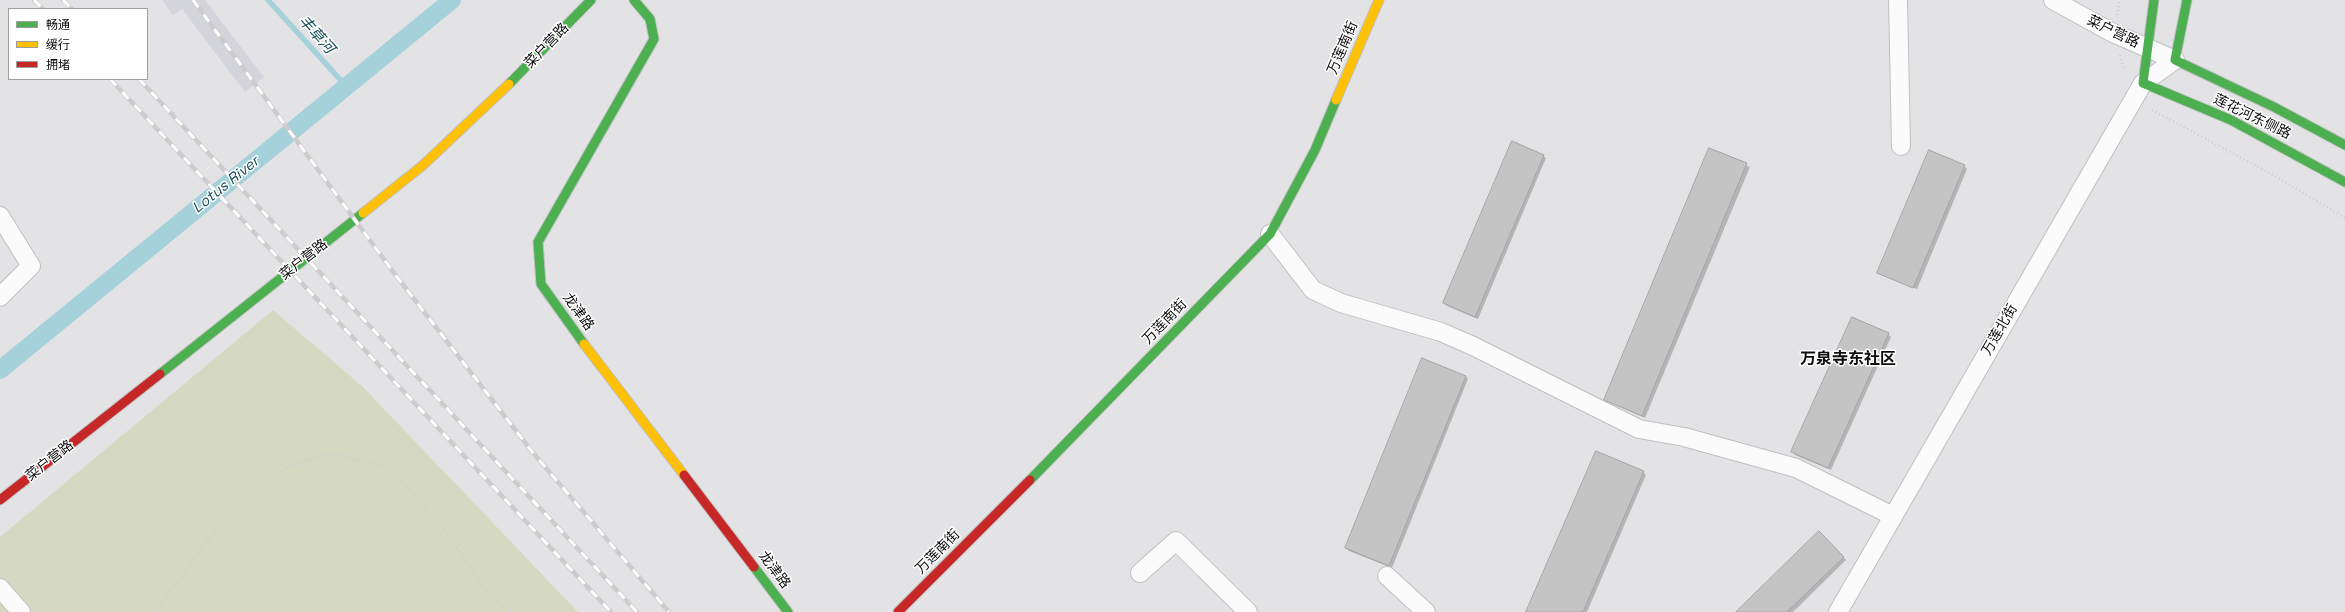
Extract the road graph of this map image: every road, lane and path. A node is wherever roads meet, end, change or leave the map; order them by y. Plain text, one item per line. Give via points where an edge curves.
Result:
1 (591, 0) edge
2 (634, 0) edge
3 (1379, 0) edge
4 (1898, 0) edge
5 (2053, 0) edge
6 (2154, 0) edge
7 (2187, 0) edge
8 (2113, 33) junction
9 (2147, 48) junction
10 (2175, 60) junction
11 (2124, 70) dead end
12 (2143, 83) junction
13 (2133, 99) junction
14 (2345, 145) edge
15 (1901, 146) dead end
16 (2345, 182) edge
17 (0, 216) edge
18 (2345, 218) edge
19 (1270, 234) junction
20 (0, 296) edge
21 (0, 500) edge
22 (1893, 516) junction
23 (1140, 573) dead end
24 (1387, 576) dead end
25 (0, 588) edge
26 (21, 612) edge
27 (156, 612) edge
28 (512, 612) edge
29 (788, 612) edge
30 (898, 612) edge
31 (1248, 612) edge
32 (1426, 612) edge
33 (1838, 612) edge

1 - 21 street, 菜户营路 via 479,114 422,166
2 - 29 street, 龙津路 via 650,19 654,39 538,242 541,284
3 - 19 street, 万莲南街 via 1315,150
4 - 15 street
5 - 8 street, 菜户营路
6 - 9 street
7 - 10 street
8 - 9 street, 菜户营路
8 - 11 path
9 - 10 street, 菜户营路
9 - 12 street
10 - 12 street, 万莲北街
10 - 14 street, 莲花河东侧路 via 2274,107
12 - 13 street, 万莲北街
12 - 16 street, 莲花河东侧路 via 2231,120
13 - 18 path via 2275,176
13 - 22 street, 万莲北街
17 - 20 street via 31,266
19 - 22 street via 1313,290 1341,303 1441,332 1639,429 1684,437 1796,468
19 - 30 street, 万莲南街 via 1073,438
22 - 33 street, 万莲北街
23 - 31 street via 1176,541
24 - 32 street
25 - 26 street
27 - 28 path via 213,533 281,470 330,453 389,468 443,528 490,597

